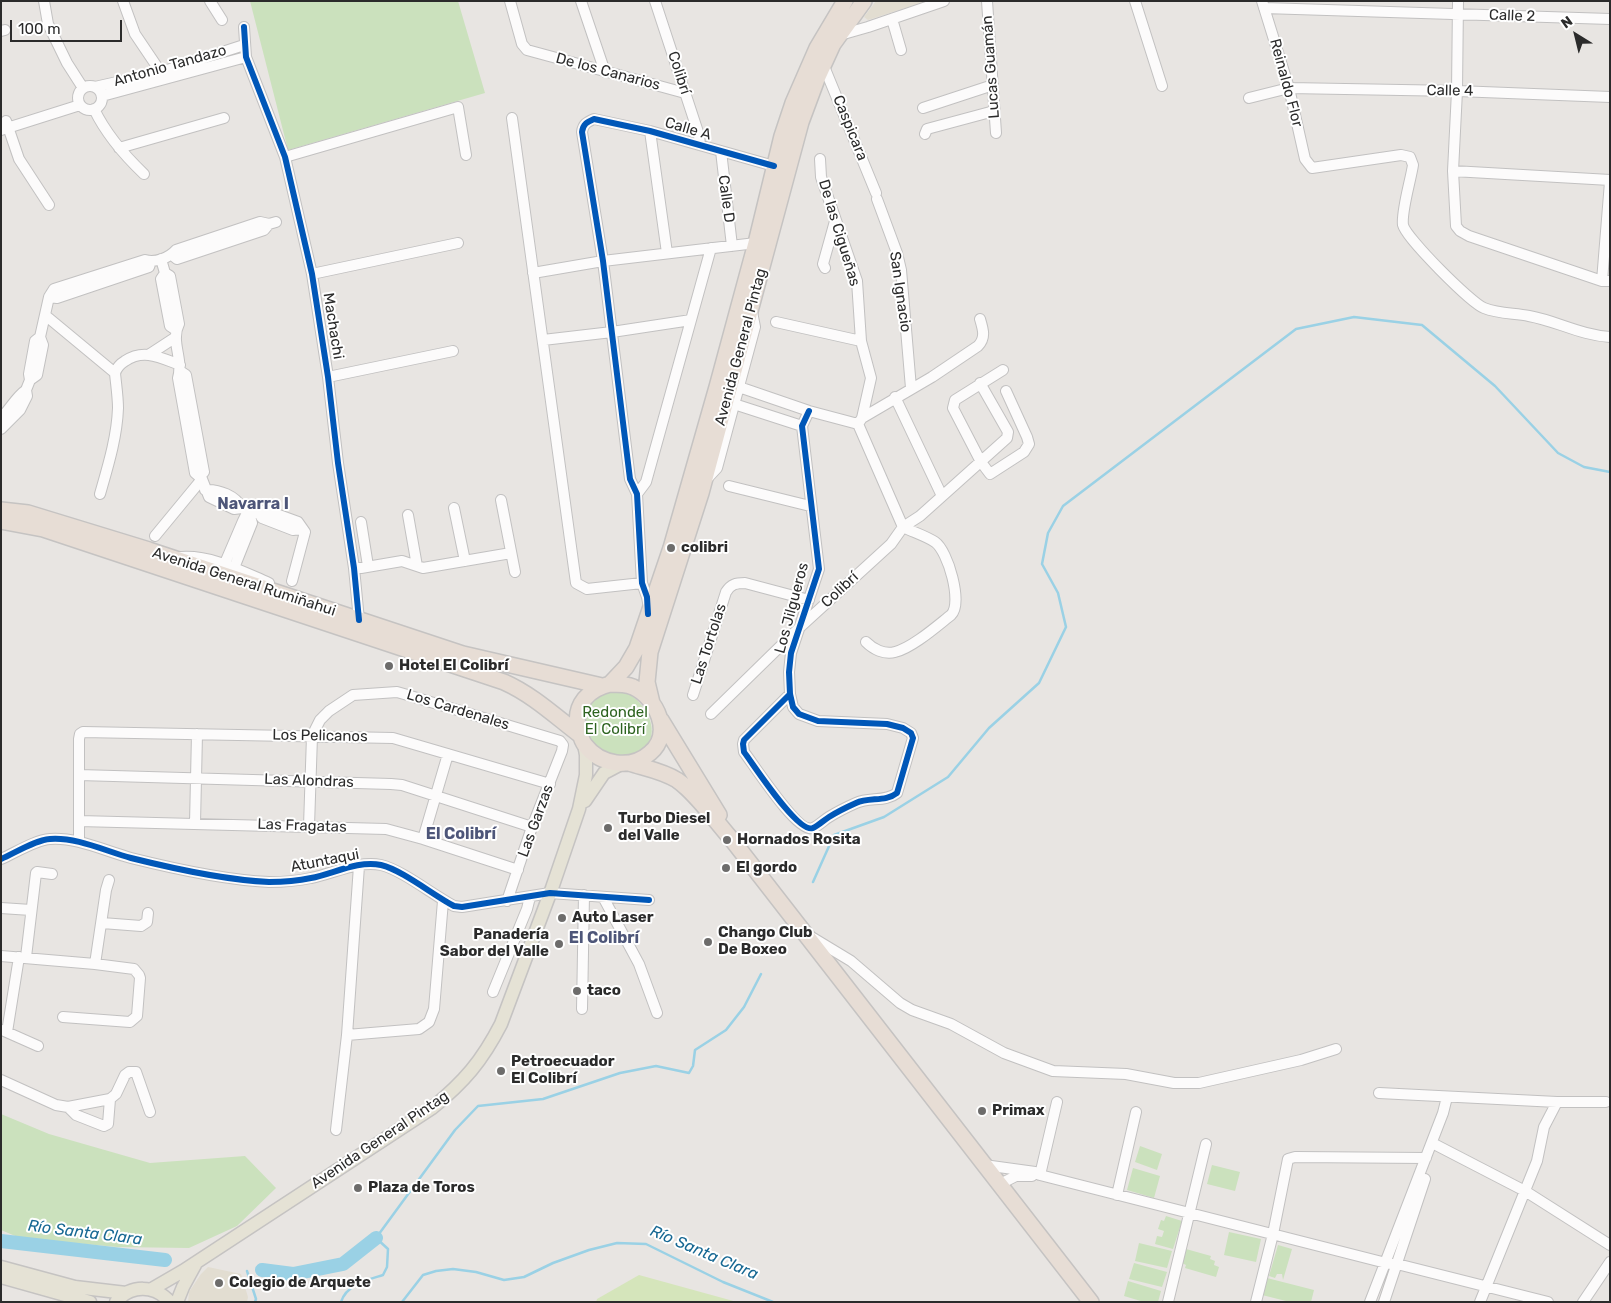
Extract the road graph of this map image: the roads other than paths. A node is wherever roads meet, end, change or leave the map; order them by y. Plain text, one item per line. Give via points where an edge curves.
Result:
1 (44, 1) edge
2 (123, 1) edge
3 (210, 1) edge
4 (510, 1) edge
5 (581, 1) edge
6 (655, 1) edge
7 (845, 1) edge
8 (864, 1) edge
9 (944, 1) edge
10 (987, 1) edge
11 (1134, 1) edge
12 (1458, 1) edge
13 (1263, 4) edge
14 (1458, 13) junction
15 (892, 19) junction
16 (1610, 19) edge
17 (222, 20) dead end
18 (244, 27) dead end
19 (839, 35) junction
20 (244, 45) junction
21 (901, 50) dead end
22 (221, 52) junction
23 (246, 57) junction
24 (225, 63) junction
25 (823, 64) junction
26 (605, 72) junction
27 (163, 76) junction
28 (994, 85) junction
29 (1162, 86) dead end
30 (95, 87) junction
31 (84, 88) junction
32 (1289, 88) junction
33 (1457, 91) junction
34 (685, 93) junction
35 (102, 96) junction
36 (1610, 97) edge
37 (1249, 98) dead end
38 (79, 102) junction
39 (923, 108) dead end
40 (94, 109) junction
41 (994, 111) junction
42 (224, 118) dead end
43 (512, 118) dead end
44 (4, 126) edge
45 (650, 132) junction
46 (996, 133) dead end
47 (925, 134) dead end
48 (700, 145) junction
49 (119, 148) junction
50 (721, 151) junction
51 (466, 155) dead end
52 (285, 158) junction
53 (820, 159) dead end
54 (774, 166) junction
55 (1453, 171) junction
56 (144, 174) dead end
57 (1610, 181) edge
58 (877, 196) joint
59 (49, 205) dead end
60 (835, 221) junction
61 (273, 223) dead end
62 (458, 243) dead end
63 (756, 243) junction
64 (732, 246) junction
65 (711, 248) junction
66 (667, 253) junction
67 (156, 260) junction
68 (602, 261) junction
69 (825, 268) dead end
70 (533, 273) junction
71 (312, 274) junction
72 (1606, 281) edge
73 (751, 308) junction
74 (44, 315) junction
75 (980, 319) dead end
76 (691, 320) junction
77 (776, 322) dead end
78 (612, 332) junction
79 (176, 334) junction
80 (1610, 337) edge
81 (543, 340) junction
82 (861, 341) junction
83 (453, 350) dead end
84 (150, 354) junction
85 (180, 368) junction
86 (1003, 370) dead end
87 (115, 373) junction
88 (328, 377) junction
89 (980, 383) junction
90 (739, 387) junction
91 (911, 388) junction
92 (26, 390) junction
93 (1006, 391) dead end
94 (895, 397) junction
95 (734, 404) junction
96 (809, 411) junction
97 (1, 418) edge
98 (860, 421) junction
99 (802, 426) junction
100 (1, 429) edge
101 (981, 462) junction
102 (201, 478) junction
103 (704, 482) junction
104 (729, 486) dead end
105 (100, 494) dead end
106 (636, 494) junction
107 (942, 496) junction
108 (501, 500) dead end
109 (810, 506) junction
110 (454, 508) dead end
111 (1, 510) edge
112 (250, 511) junction
113 (408, 515) dead end
114 (1, 521) edge
115 (361, 522) dead end
116 (903, 527) junction
117 (155, 536) dead end
118 (511, 553) junction
119 (174, 559) junction
120 (465, 561) junction
121 (230, 566) junction
122 (368, 566) junction
123 (417, 566) junction
124 (354, 568) junction
125 (514, 572) dead end
126 (292, 581) dead end
127 (642, 583) junction
128 (283, 595) junction
129 (809, 600) junction
130 (648, 614) junction
131 (359, 620) junction
132 (798, 628) junction
133 (866, 642) dead end
134 (606, 685) junction
135 (790, 694) junction
136 (693, 695) dead end
137 (652, 703) junction
138 (711, 714) dead end
139 (660, 718) junction
140 (196, 734) junction
141 (312, 736) junction
142 (582, 740) junction
143 (560, 741) joint
144 (448, 754) junction
145 (625, 763) junction
146 (79, 775) junction
147 (195, 779) junction
148 (310, 781) junction
149 (550, 784) junction
150 (437, 796) junction
151 (579, 809) junction
152 (79, 821) junction
153 (195, 823) junction
154 (309, 826) junction
155 (532, 827) junction
156 (423, 839) junction
157 (733, 841) junction
158 (79, 842) junction
159 (1, 859) edge
160 (359, 866) junction
161 (518, 870) junction
162 (52, 874) dead end
163 (109, 880) dead end
164 (550, 893) junction
165 (584, 895) junction
166 (530, 896) junction
167 (603, 897) junction
168 (649, 900) dead end
169 (443, 901) junction
170 (507, 901) junction
171 (1, 908) edge
172 (31, 910) junction
173 (148, 913) dead end
174 (102, 923) junction
175 (805, 934) junction
176 (1, 956) edge
177 (23, 957) junction
178 (95, 964) junction
179 (493, 992) dead end
180 (582, 1009) dead end
181 (656, 1013) dead end
182 (63, 1017) dead end
183 (4, 1031) edge
184 (347, 1035) junction
185 (38, 1046) dead end
186 (1336, 1049) dead end
187 (1, 1080) edge
188 (1379, 1093) dead end
189 (1450, 1097) junction
190 (110, 1099) junction
191 (1057, 1102) dead end
192 (1557, 1102) junction
193 (1606, 1102) dead end
194 (68, 1107) junction
195 (150, 1112) dead end
196 (1136, 1112) dead end
197 (336, 1130) dead end
198 (1206, 1144) dead end
199 (1436, 1145) junction
200 (1426, 1158) junction
201 (984, 1165) junction
202 (1040, 1175) junction
203 (1000, 1184) junction
204 (1525, 1191) junction
205 (1117, 1195) junction
206 (1189, 1212) junction
207 (1273, 1234) junction
208 (1610, 1245) edge
209 (197, 1261) junction
210 (1610, 1262) edge
211 (1386, 1263) junction
212 (1397, 1264) junction
213 (1, 1267) edge
214 (1, 1277) edge
215 (1486, 1286) junction
216 (152, 1289) junction
217 (121, 1298) edge
218 (90, 1302) edge
219 (170, 1302) edge
220 (178, 1302) edge
221 (1091, 1302) edge
222 (1168, 1302) edge
223 (1256, 1302) edge
224 (1370, 1302) edge
225 (1384, 1302) edge
226 (1480, 1302) edge
227 (1548, 1302) edge
228 (1583, 1302) edge

1 - 31 street via 48,24 66,63
2 - 27 street via 135,34
3 - 17 street
4 - 26 street, De los Canarios via 522,44 530,51
5 - 26 street
6 - 34 street, Colibrí
7 - 54 highway, Avenida General Pintag via 806,68
8 - 19 highway, Avenida General Pintag
9 - 15 street
10 - 28 street, Lucas Guamán
11 - 29 street
12 - 14 street
13 - 14 street, Calle 2
13 - 32 street, Reinaldo Flor
14 - 16 street, Calle 2
14 - 33 street
15 - 19 street
15 - 21 street
18 - 20 street, Machachi
19 - 25 highway, Avenida General Pintag
20 - 22 street, Antonio Tandazo
20 - 23 street, Machachi
22 - 24 street
22 - 27 street, Antonio Tandazo
23 - 24 street, Antonio Tandazo
23 - 52 street, Machachi
24 - 27 street, Antonio Tandazo
25 - 58 street, Caspicara
25 - 73 highway, Avenida General Pintag via 802,122
26 - 34 street, De los Canarios
27 - 30 street, Antonio Tandazo
27 - 35 street, Antonio Tandazo
28 - 39 street
28 - 41 street, Lucas Guamán
30 - 31 street, Antonio Tandazo
30 - 35 street, Antonio Tandazo
31 - 38 street via 80,91
32 - 33 street, Calle 4
32 - 37 street, Calle 4
32 - 80 street, Reinaldo Flor via 1305,160 1312,168 1410,157 1414,165 1403,224 1410,239 1482,308 1530,316 1581,333
33 - 36 street, Calle 4
33 - 55 street
34 - 48 street, Colibrí
35 - 40 street, Antonio Tandazo
38 - 40 street via 87,109
38 - 44 street
40 - 49 street
41 - 46 street, Lucas Guamán
41 - 47 street via 927,129
42 - 49 street
43 - 70 street
44 - 59 street via 19,159
45 - 48 street, Calle A
45 - 66 street
45 - 68 street, Calle A via 594,119 584,124 582,132
48 - 50 street, Calle A
49 - 56 street
50 - 54 street, Calle A
50 - 64 street, Calle D
51 - 52 street via 458,107
52 - 71 street, Machachi
53 - 60 street, De las Cigueñas via 821,177
54 - 63 highway, Avenida General Pintag
55 - 57 street
55 - 72 street via 1455,222 1460,231
57 - 72 street
58 - 91 street, San Ignacio via 901,270
60 - 69 street via 823,264
60 - 82 street, De las Cigueñas via 857,281
61 - 67 street via 264,230 178,259 172,255
62 - 71 street
63 - 64 street
63 - 130 highway, Avenida General Pintag via 671,548
64 - 65 street
65 - 66 street
65 - 76 street
66 - 68 street
67 - 74 street via 149,267 57,298 49,297
67 - 79 street via 165,273 161,279 170,326
68 - 70 street
68 - 78 street
70 - 81 street
71 - 88 street, Machachi
73 - 90 street via 755,327
73 - 103 highway, Avenida General Pintag
74 - 87 street
74 - 92 street via 37,375 30,380
75 - 91 street via 984,333 978,346
76 - 78 street
76 - 106 street via 646,482
77 - 82 street
78 - 81 street
78 - 106 street via 630,479
79 - 84 street
79 - 85 street
81 - 127 street via 576,583 587,590
82 - 98 street, De las Cigueñas via 870,378
83 - 88 street
84 - 85 street
84 - 87 street via 130,357 116,368
85 - 102 street via 178,378 195,473
86 - 89 street
87 - 105 street via 116,432
88 - 124 street, Machachi
89 - 101 street, Colibrí via 1008,434
89 - 101 street via 955,400 953,408
90 - 95 street
90 - 96 street
91 - 94 street
92 - 97 street
92 - 100 street via 27,396 20,410
93 - 101 street via 1029,444 1024,452 990,474
94 - 98 street
94 - 107 street
95 - 99 street
95 - 103 street via 717,468
96 - 98 street
96 - 99 street
98 - 116 street
99 - 109 street, Los Jilgueros
101 - 107 street, Colibrí
102 - 112 street via 209,497 234,509
102 - 117 street
103 - 137 highway, Avenida General Pintag via 650,652 647,682
104 - 109 street
106 - 127 street
107 - 116 street, Colibrí
108 - 118 street
109 - 129 street, Los Jilgueros via 819,569
110 - 120 street
111 - 119 highway, Avenida General Rumiñahui via 28,513
112 - 121 street via 252,523
112 - 126 street via 265,510 298,522 305,534
113 - 123 street
114 - 142 highway, Avenida General Rumiñahui via 44,529 504,682 521,690
115 - 122 street
116 - 132 street, Colibrí via 891,544
116 - 133 street via 940,547 957,599 954,612 928,633 894,653 873,649
118 - 120 street
118 - 125 street
119 - 121 street via 193,557
119 - 128 highway, Avenida General Rumiñahui
120 - 123 street via 423,568
121 - 128 street via 270,584
122 - 123 street via 402,561
122 - 124 street
124 - 131 street, Machachi
127 - 130 street
128 - 131 highway, Avenida General Rumiñahui
129 - 132 street, Los Jilgueros
129 - 136 street, Las Tortolas via 745,583 730,587
130 - 134 highway, Avenida General Pintag via 626,667
131 - 134 highway, Avenida General Rumiñahui via 478,659
132 - 135 street, Los Jilgueros via 791,653
132 - 138 street, Colibrí
134 - 137 highway via 632,687
134 - 142 highway via 590,692 581,702 577,722
135 - 135 street, Los Jilgueros via 744,740 743,747 793,818 807,828 813,828 857,802 895,795 913,738 907,730 887,724 806,718 793,707
137 - 139 highway
139 - 145 highway via 658,743 645,757
139 - 157 highway
140 - 141 street, Los Pelicanos
140 - 146 street, Los Pelicanos via 83,732 80,734
140 - 147 street
141 - 143 street, Los Cardenales via 324,715 350,696 397,692
141 - 144 street, Los Pelicanos via 393,738
141 - 148 street
142 - 145 highway via 601,758
142 - 151 main road, Avenida General Pintag via 586,775
143 - 149 street, Las Garzas via 563,749
144 - 149 street, Los Pelicanos
144 - 150 street
145 - 151 main road, Avenida General Pintag via 600,777
145 - 157 highway via 665,774 677,781
146 - 147 street, Las Alondras
146 - 152 street
147 - 148 street, Las Alondras
147 - 153 street
148 - 150 street, Las Alondras via 398,785
148 - 154 street
149 - 155 street, Las Garzas
150 - 155 street, Las Alondras
150 - 156 street
151 - 164 main road, Avenida General Pintag
152 - 153 street, Las Fragatas
152 - 158 street
153 - 154 street, Las Fragatas
154 - 156 street, Las Fragatas via 386,828
155 - 161 street, Las Garzas
156 - 161 street, Las Fragatas
157 - 175 highway
158 - 159 street, Atuntaqui via 43,841
158 - 160 street, Atuntaqui via 170,867 270,882 311,878
160 - 169 street, Atuntaqui via 376,864 391,869
160 - 184 street
161 - 170 street, Las Garzas
162 - 172 street via 36,873
163 - 174 street
164 - 165 street, Atuntaqui
164 - 166 street, Atuntaqui
164 - 209 main road, Avenida General Pintag via 501,1024 491,1044 467,1076 432,1108
165 - 167 street, Atuntaqui
165 - 180 street
166 - 170 street, Atuntaqui
166 - 179 street
167 - 168 street, Atuntaqui
167 - 181 street via 638,961
169 - 170 street, Atuntaqui via 462,907
169 - 184 street via 434,1009 430,1022 418,1029
171 - 172 street
172 - 177 street
173 - 174 street via 147,922 141,926
174 - 178 street
175 - 186 street via 850,962 912,1010 951,1024 1004,1053 1052,1071 1120,1074 1174,1083 1198,1083
175 - 201 highway
176 - 177 street
177 - 178 street
177 - 183 street
178 - 182 street via 137,971 140,978 137,1016 130,1022
183 - 185 street
184 - 197 street
187 - 194 street via 56,1105
188 - 189 street
189 - 192 street
189 - 199 street
189 - 200 street
190 - 194 street
190 - 194 street via 108,1124 104,1126 76,1115
190 - 195 street via 125,1075 136,1072
191 - 202 street
192 - 193 street
192 - 204 street via 1544,1127 1537,1161
196 - 205 street
198 - 206 street
199 - 204 street
199 - 212 street
200 - 207 street via 1291,1157 1286,1162
200 - 211 street
201 - 202 street via 1027,1170
201 - 203 highway
202 - 203 street via 1016,1176
202 - 205 street
203 - 221 highway
204 - 208 street
204 - 215 street
205 - 206 street
206 - 207 street
206 - 222 street
207 - 211 street
207 - 223 street
209 - 216 main road, Avenida General Pintag
209 - 220 main road, Avenida General Pintag
210 - 228 street
211 - 212 street
211 - 224 street
212 - 215 street
212 - 225 street
213 - 217 main road
214 - 218 main road
215 - 226 street
215 - 227 street
216 - 217 main road via 134,1290
216 - 219 main road

